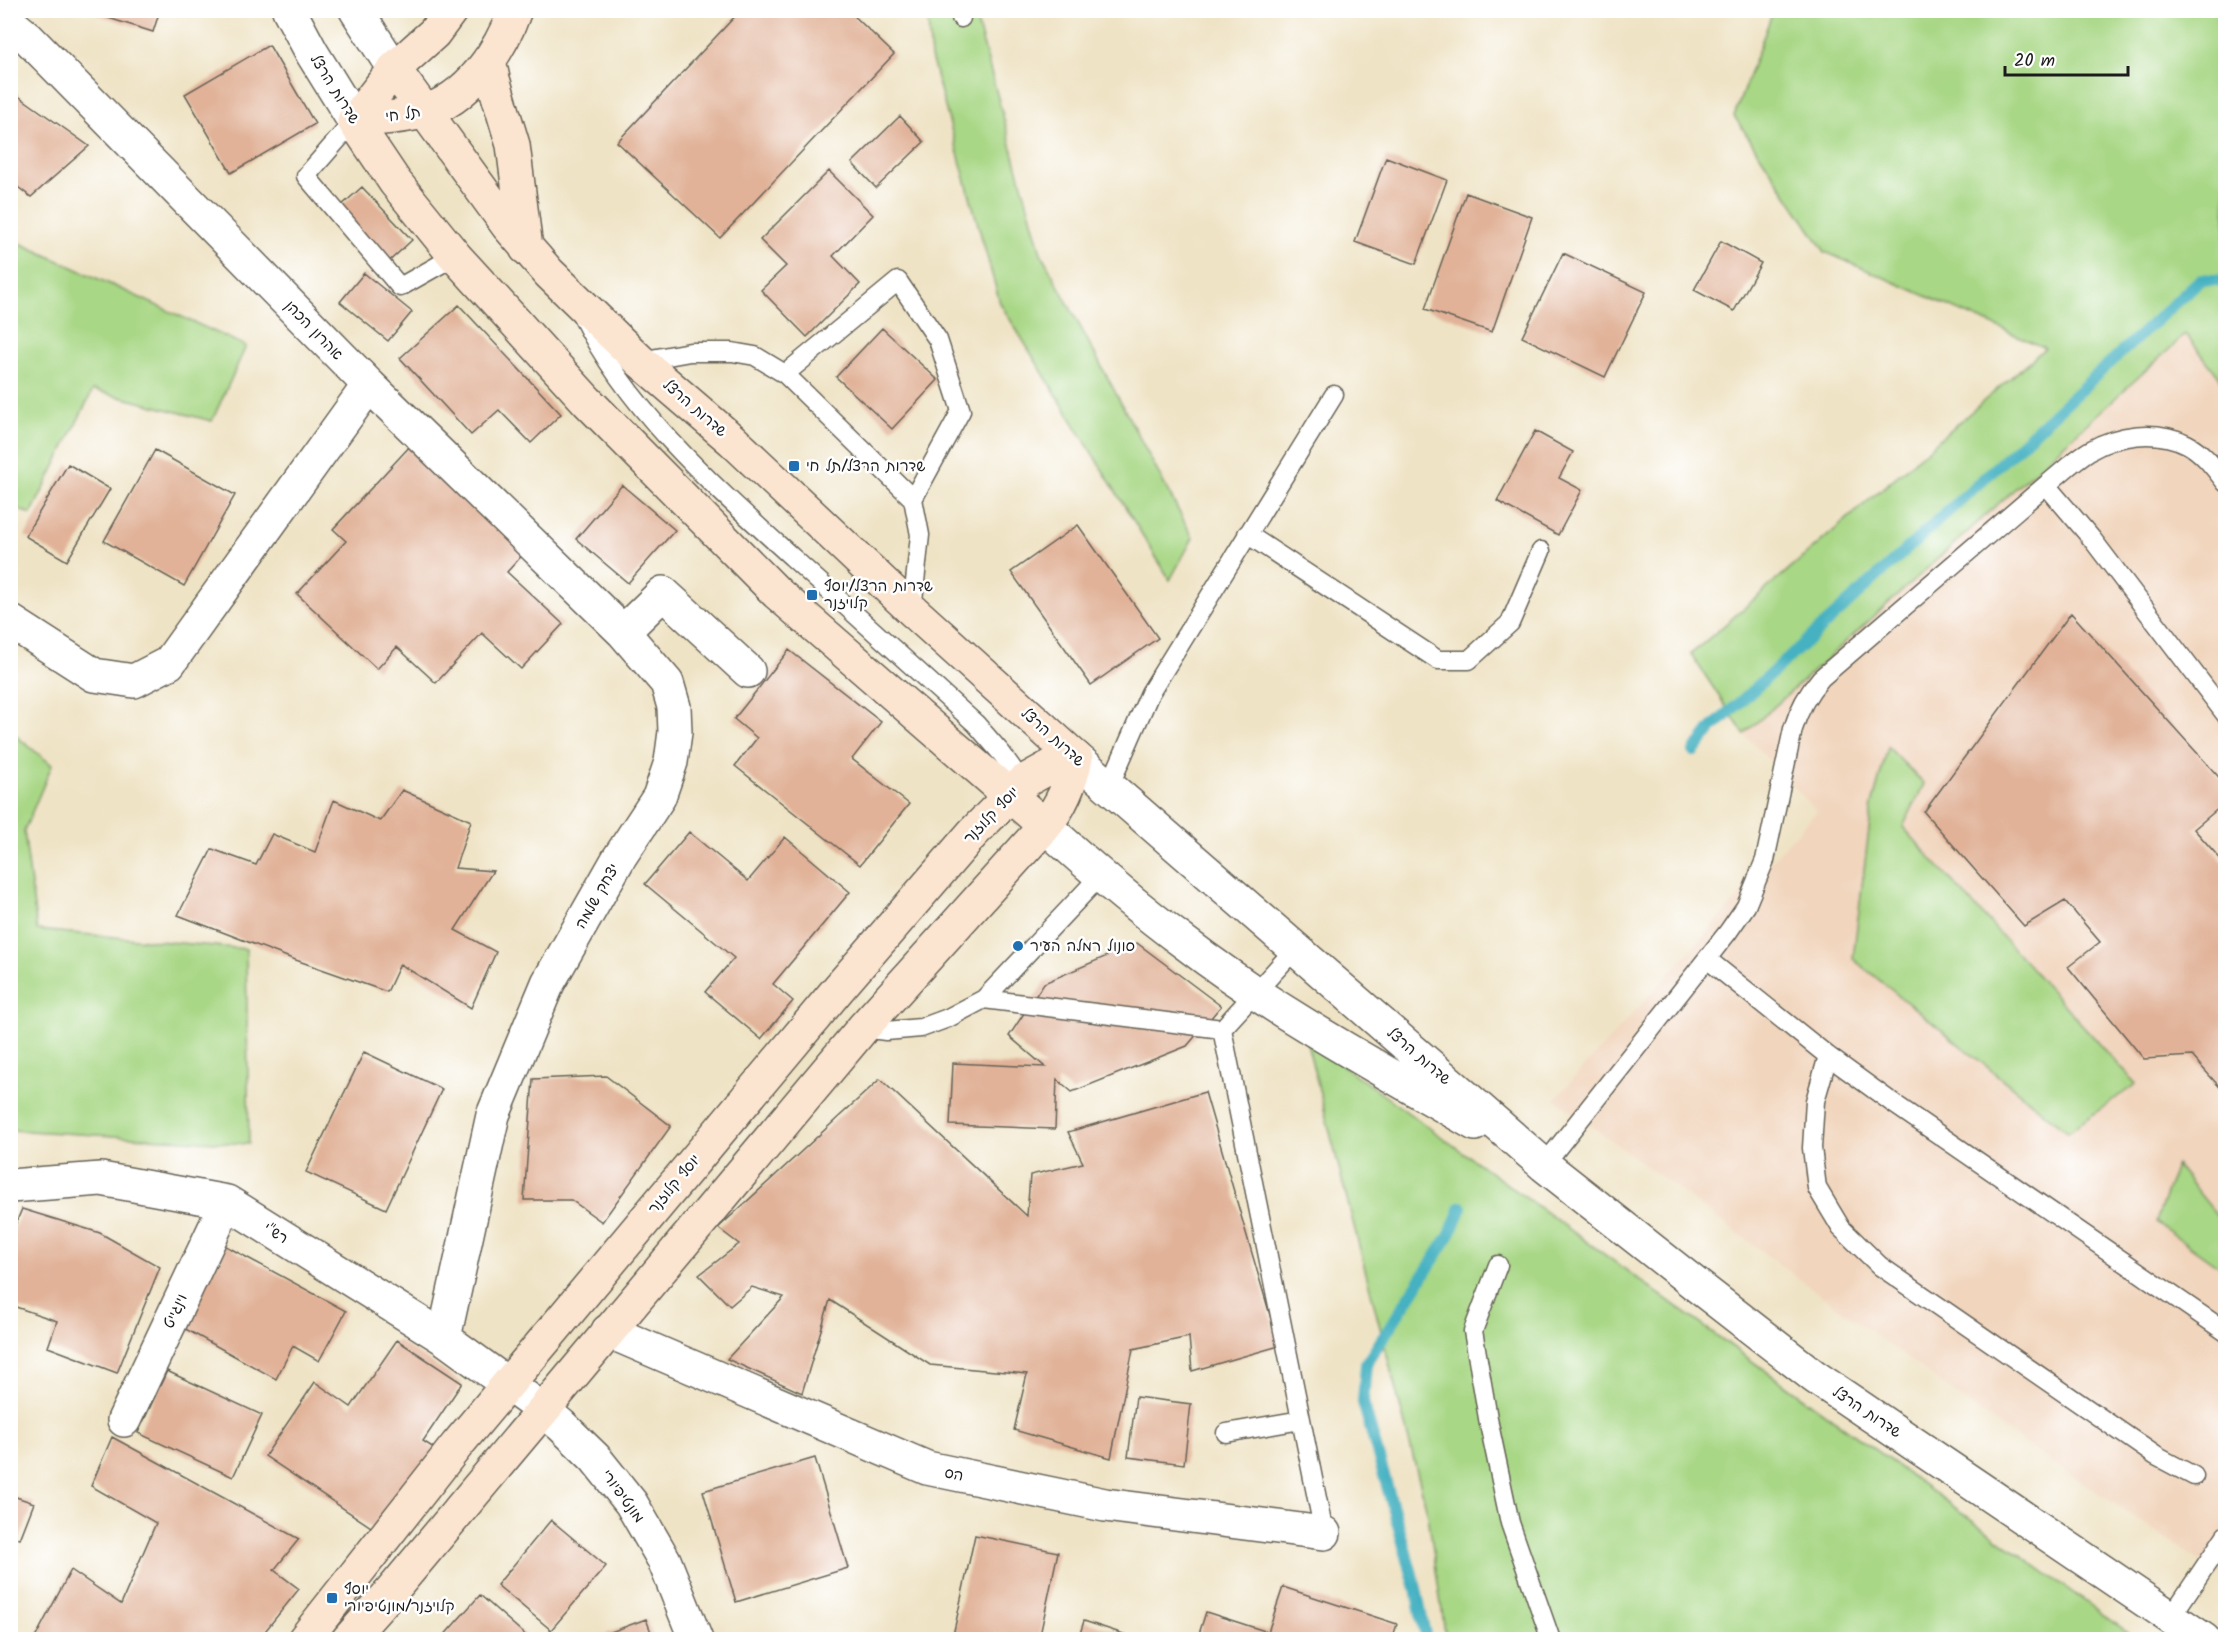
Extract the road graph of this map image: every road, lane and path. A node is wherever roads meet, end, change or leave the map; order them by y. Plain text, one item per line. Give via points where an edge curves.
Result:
1 (289, 10) edge
2 (356, 10) edge
3 (451, 10) edge
4 (515, 10) edge
5 (10, 23) edge
6 (489, 60) junction
7 (394, 69) junction
8 (424, 111) junction
9 (354, 121) junction
10 (526, 248) junction
11 (455, 256) junction
12 (572, 297) junction
13 (640, 361) junction
14 (785, 374) junction
15 (369, 385) junction
16 (1334, 395) dead end
17 (2226, 483) edge
18 (2046, 485) junction
19 (913, 499) junction
20 (1247, 534) junction
21 (1541, 551) dead end
22 (912, 610) junction
23 (10, 621) edge
24 (623, 632) junction
25 (748, 671) dead end
26 (2226, 715) edge
27 (1076, 758) junction
28 (1109, 787) junction
29 (1016, 788) junction
30 (1045, 826) junction
31 (1100, 876) junction
32 (1295, 949) junction
33 (1707, 959) junction
34 (1256, 992) junction
35 (984, 999) junction
36 (863, 1029) junction
37 (1222, 1029) junction
38 (1828, 1056) junction
39 (1544, 1165) junction
40 (10, 1186) edge
41 (227, 1202) junction
42 (1498, 1265) dead end
43 (608, 1331) junction
44 (2226, 1332) edge
45 (444, 1338) junction
46 (508, 1383) junction
47 (543, 1410) junction
48 (124, 1420) dead end
49 (1301, 1420) junction
50 (1226, 1433) dead end
51 (2194, 1476) dead end
52 (1324, 1533) joint
53 (2226, 1535) edge
54 (2171, 1617) junction
55 (304, 1640) edge
56 (348, 1640) edge
57 (696, 1640) edge
58 (1551, 1640) edge
59 (2204, 1640) edge

1 - 9 street, שדרות הרצל
2 - 7 street, שדרות הרצל
3 - 7 main road, תל חי via 435,33
4 - 6 main road, תל חי
5 - 15 street, אהרון הכהן
6 - 8 main road, תל חי via 452,98
6 - 10 main road via 513,145
7 - 8 main road, שדרות הרצל
7 - 9 main road, תל חי
8 - 9 main road, תל חי
8 - 10 main road, שדרות הרצל
9 - 11 main road, שדרות הרצל via 395,182
9 - 11 lane via 306,176 400,287
10 - 12 main road, שדרות הרצל
11 - 29 main road, שדרות הרצל via 587,401 777,592
12 - 13 main road, שדרות הרצל
12 - 29 lane, שדרות הרצל via 618,378 653,423 756,524 976,724
13 - 14 lane via 690,352 732,352 755,356
13 - 22 main road, שדרות הרצל via 732,440
14 - 19 lane
14 - 19 lane via 898,281 938,340 961,411
15 - 23 street via 169,663 134,681 93,675
15 - 24 street, אהרון הכהן
16 - 20 lane
17 - 18 lane via 2188,445 2165,436 2138,436 2110,441 2088,452
18 - 26 lane
18 - 33 lane via 1808,693 1793,729 1761,870 1746,906
19 - 22 lane via 920,534
20 - 21 lane via 1438,660 1469,660 1510,622
20 - 28 lane via 1150,693
22 - 27 main road, שדרות הרצל
24 - 25 street via 663,593
24 - 45 street, יצחק שלמה via 667,683 674,707 671,762 658,797 548,983 493,1115
27 - 28 street, שדרות הרצל
27 - 29 main road, יוסף קלוזנר via 1059,762
27 - 30 main road via 1061,804
28 - 32 street, שדרות הרצל
29 - 30 main road, שדרות הרצל
29 - 46 main road, יוסף קלוזנר via 839,988
30 - 31 street, שדרות הרצל
30 - 36 main road
31 - 34 street, שדרות הרצל via 1185,944
31 - 35 lane
32 - 34 lane
32 - 39 street, שדרות הרצל
33 - 38 lane
33 - 39 lane
34 - 37 lane
34 - 39 street, שדרות הרצל
35 - 36 lane via 921,1029
35 - 37 lane
36 - 43 main road
37 - 49 lane
38 - 44 lane
38 - 51 lane via 1815,1101 1812,1148 1817,1188 1841,1228 1880,1266 2156,1456
39 - 54 street, שדרות הרצל via 1815,1377
40 - 41 street, רש"י via 101,1179
41 - 45 street, רש"י
41 - 48 street, וינגייט
42 - 58 lane via 1473,1331 1510,1523
43 - 47 main road
43 - 52 street, הס via 927,1468 1105,1505
45 - 46 street, רש"י
46 - 47 street, מונטיפיורי
46 - 55 main road, יוסף קלוזנר
47 - 56 main road
47 - 57 street, מונטיפיורי via 595,1458 631,1503 664,1560
49 - 50 lane
49 - 52 lane
53 - 54 lane
54 - 59 street, שדרות הרצל

